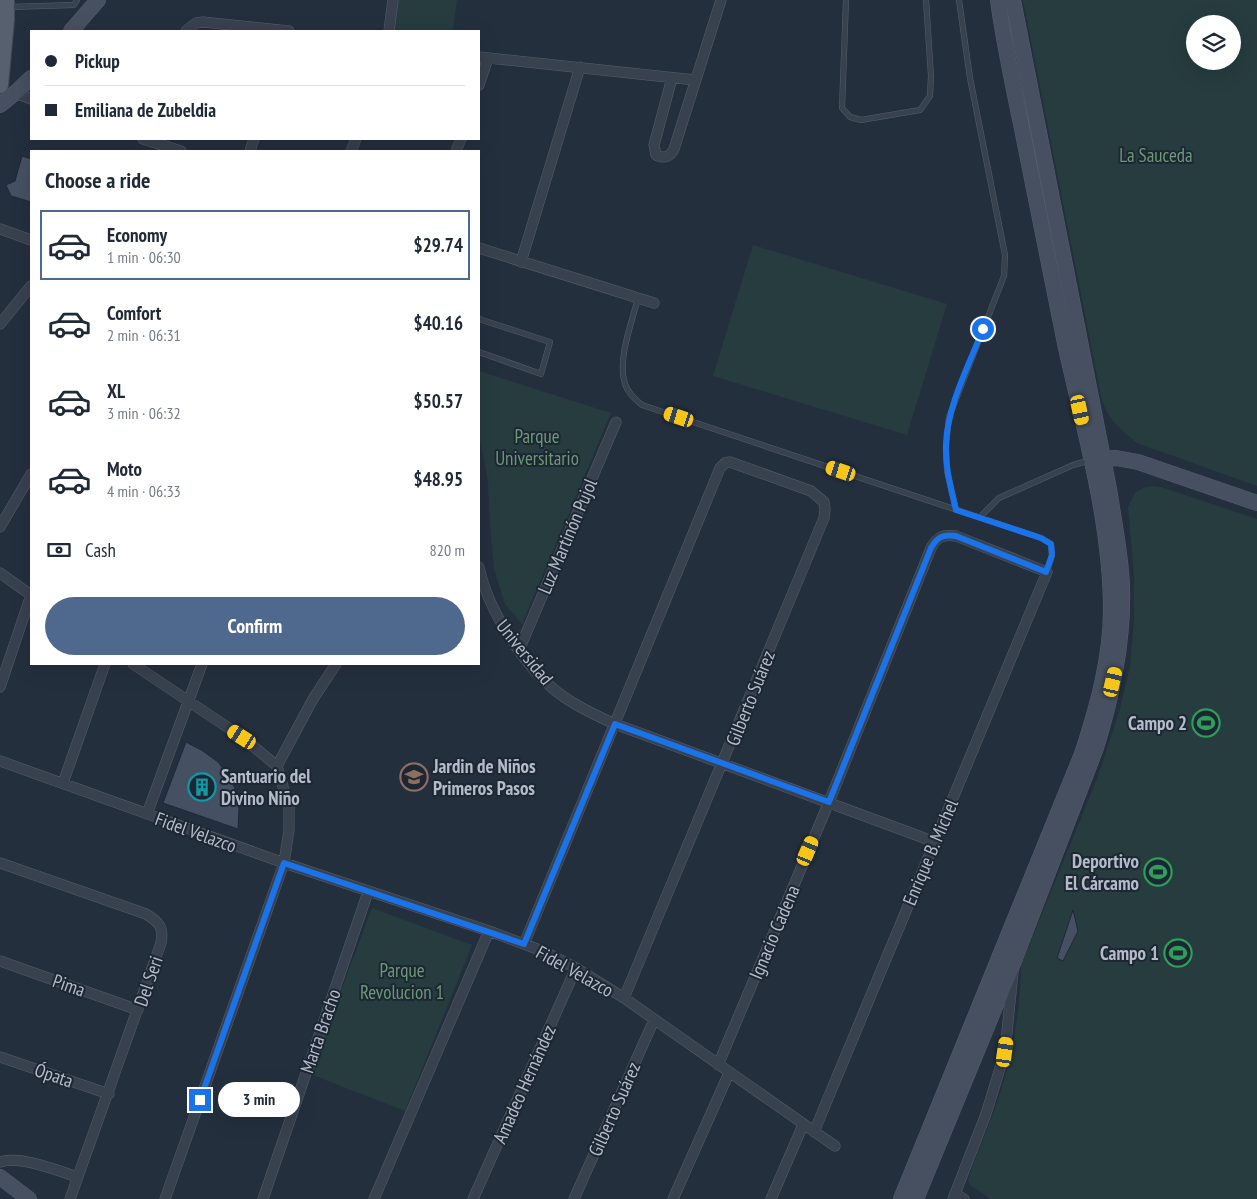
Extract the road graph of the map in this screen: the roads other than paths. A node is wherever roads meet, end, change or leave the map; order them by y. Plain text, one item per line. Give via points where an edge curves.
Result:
1 (77, 0) edge
2 (98, 0) edge
3 (393, 0) edge
4 (721, 0) edge
5 (846, 0) edge
6 (926, 0) edge
7 (959, 0) edge
8 (998, 0) edge
9 (1013, 0) edge
10 (6, 3) edge
11 (72, 30) edge
12 (187, 30) edge
13 (279, 30) edge
14 (389, 30) edge
15 (483, 57) edge
16 (580, 68) junction
17 (480, 78) edge
18 (672, 78) junction
19 (30, 79) edge
20 (694, 80) junction
21 (0, 85) edge
22 (16, 93) junction
23 (30, 99) edge
24 (0, 105) edge
25 (149, 140) edge
26 (178, 150) edge
27 (0, 230) edge
28 (30, 240) edge
29 (480, 248) edge
30 (521, 262) junction
31 (30, 287) edge
32 (638, 298) junction
33 (654, 303) dead end
34 (480, 319) edge
35 (0, 324) edge
36 (480, 352) edge
37 (616, 422) dead end
38 (1097, 460) junction
39 (30, 476) edge
40 (1257, 503) edge
41 (956, 510) junction
42 (980, 518) junction
43 (0, 527) edge
44 (480, 572) edge
45 (1046, 572) junction
46 (0, 574) edge
47 (30, 594) edge
48 (30, 598) edge
49 (519, 650) junction
50 (105, 665) edge
51 (134, 665) edge
52 (202, 665) edge
53 (335, 665) edge
54 (0, 687) edge
55 (187, 700) junction
56 (615, 724) junction
57 (0, 761) edge
58 (723, 763) junction
59 (277, 766) junction
60 (63, 783) junction
61 (829, 802) junction
62 (147, 814) junction
63 (935, 842) junction
64 (0, 862) edge
65 (284, 863) junction
66 (368, 892) junction
67 (489, 931) junction
68 (524, 944) junction
69 (0, 961) edge
70 (1014, 961) junction
71 (576, 968) junction
72 (624, 998) junction
73 (138, 1010) junction
74 (654, 1020) junction
75 (0, 1057) edge
76 (718, 1065) junction
77 (729, 1073) junction
78 (109, 1094) junction
79 (803, 1125) junction
80 (814, 1132) junction
81 (835, 1146) dead end
82 (0, 1162) edge
83 (0, 1177) edge
84 (78, 1177) junction
85 (958, 1197) edge
86 (29, 1199) edge
87 (70, 1199) edge
88 (164, 1199) edge
89 (263, 1199) edge
90 (374, 1199) edge
91 (473, 1199) edge
92 (574, 1199) edge
93 (673, 1199) edge
94 (771, 1199) edge
95 (900, 1199) edge
96 (916, 1199) edge

1 - 10 lane via 74,5
2 - 11 main road
3 - 14 street
4 - 20 street
5 - 6 lane via 842,108 850,118 861,120 920,110 930,96
7 - 41 lane via 970,78 1006,256 1004,276 949,417 947,471
8 - 38 main road via 1065,342
9 - 38 main road
10 - 21 main road
12 - 13 street via 203,22
15 - 16 street
15 - 17 street
16 - 18 street
16 - 30 street
18 - 20 street
18 - 20 street via 654,145 656,155 660,156 669,156 674,149
19 - 22 main road
22 - 23 street
22 - 24 main road
25 - 26 street
27 - 28 street
29 - 30 street
30 - 32 street
31 - 35 street
32 - 33 street
32 - 41 lane via 623,366 624,383 642,405
34 - 36 lane via 550,342 541,374
37 - 49 street, Luz Martinón Pujol
38 - 40 main road via 1116,458 1138,462
38 - 42 lane via 1073,465 999,498
38 - 70 main road via 1116,534 1122,588 1117,666 1096,748
38 - 95 main road via 1110,602 1107,656 1098,699 1082,754
39 - 43 street
41 - 42 lane
42 - 45 lane via 1051,544 1052,555
44 - 49 street, Universidad via 495,615
45 - 61 street, Ignacio Cadena via 956,536 941,536 936,540
45 - 63 street, Enrique B. Michel
46 - 47 street
48 - 54 street
49 - 56 street, Universidad via 562,696
50 - 60 street
51 - 55 street
52 - 55 street
53 - 59 street via 312,699
55 - 59 street via 242,737
55 - 62 street
56 - 58 street, Universidad
56 - 58 street, Gilberto Suárez via 720,468 726,463 733,463 811,491 824,502 824,518
56 - 68 street
57 - 60 street, Fidel Velazco
58 - 61 street, Universidad
58 - 72 street, Gilberto Suárez
59 - 65 street via 290,807
60 - 62 street, Fidel Velazco
61 - 63 street, Universidad
61 - 76 street, Ignacio Cadena
62 - 65 street, Fidel Velazco
63 - 80 street, Enrique B. Michel
64 - 73 street, Del Seri via 146,914 159,923 161,943
65 - 66 street, Fidel Velazco
65 - 88 street
66 - 67 street, Fidel Velazco
66 - 89 street, Marta Bracho
67 - 68 street, Fidel Velazco
67 - 90 street
68 - 71 street, Fidel Velazco
69 - 73 street, Pima
70 - 85 street via 1005,1052
70 - 96 main road
71 - 72 street, Fidel Velazco
71 - 91 street, Amadeo Hernández
72 - 74 street, Fidel Velazco
73 - 78 street, Del Seri
74 - 76 street, Fidel Velazco
74 - 92 street, Gilberto Suárez
75 - 78 street, Ópata
76 - 77 street, Fidel Velazco
77 - 79 street, Fidel Velazco
77 - 93 street
78 - 84 street, Del Seri
79 - 80 street, Fidel Velazco
79 - 94 street
80 - 81 street, Fidel Velazco
82 - 84 street via 23,1161
83 - 86 main road
84 - 87 street, Del Seri

